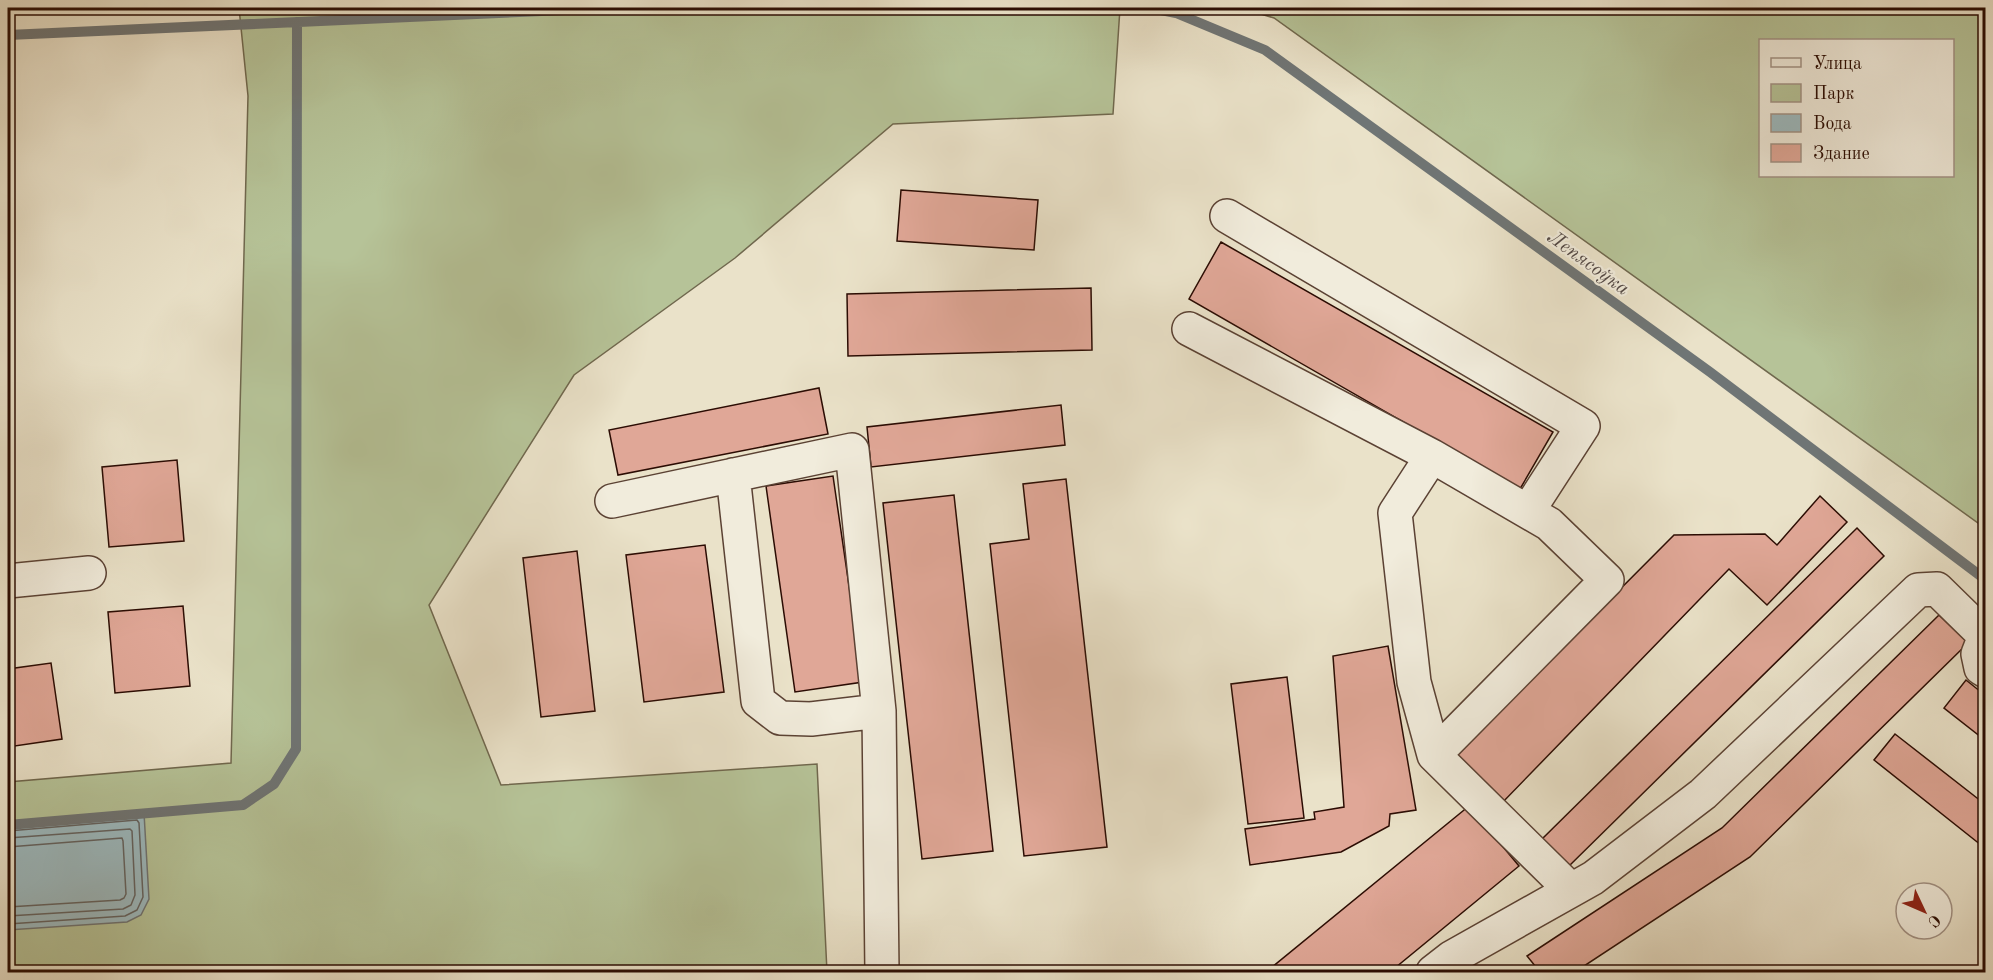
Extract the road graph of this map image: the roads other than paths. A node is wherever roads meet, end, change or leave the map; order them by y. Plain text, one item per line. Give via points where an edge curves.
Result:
1 (1227, 216) dead end
2 (1189, 329) dead end
3 (1432, 456) junction
4 (733, 475) junction
5 (612, 501) dead end
6 (1528, 511) junction
7 (89, 573) dead end
8 (8, 581) edge
9 (1986, 671) edge
10 (879, 711) junction
11 (1434, 755) junction
12 (1571, 890) junction
13 (882, 972) edge
14 (1433, 972) edge

1 - 6 lane via 1583,426
2 - 3 lane
3 - 6 lane
3 - 11 lane via 1395,513 1414,682
4 - 5 lane
4 - 10 lane via 758,701 780,718 811,719
4 - 10 lane via 852,450
6 - 11 lane via 1549,524 1607,580
7 - 8 lane
9 - 12 lane via 1981,668 1978,654 1985,636 1937,589 1918,590 1703,794 1593,878
10 - 13 lane
11 - 12 lane
12 - 14 lane

